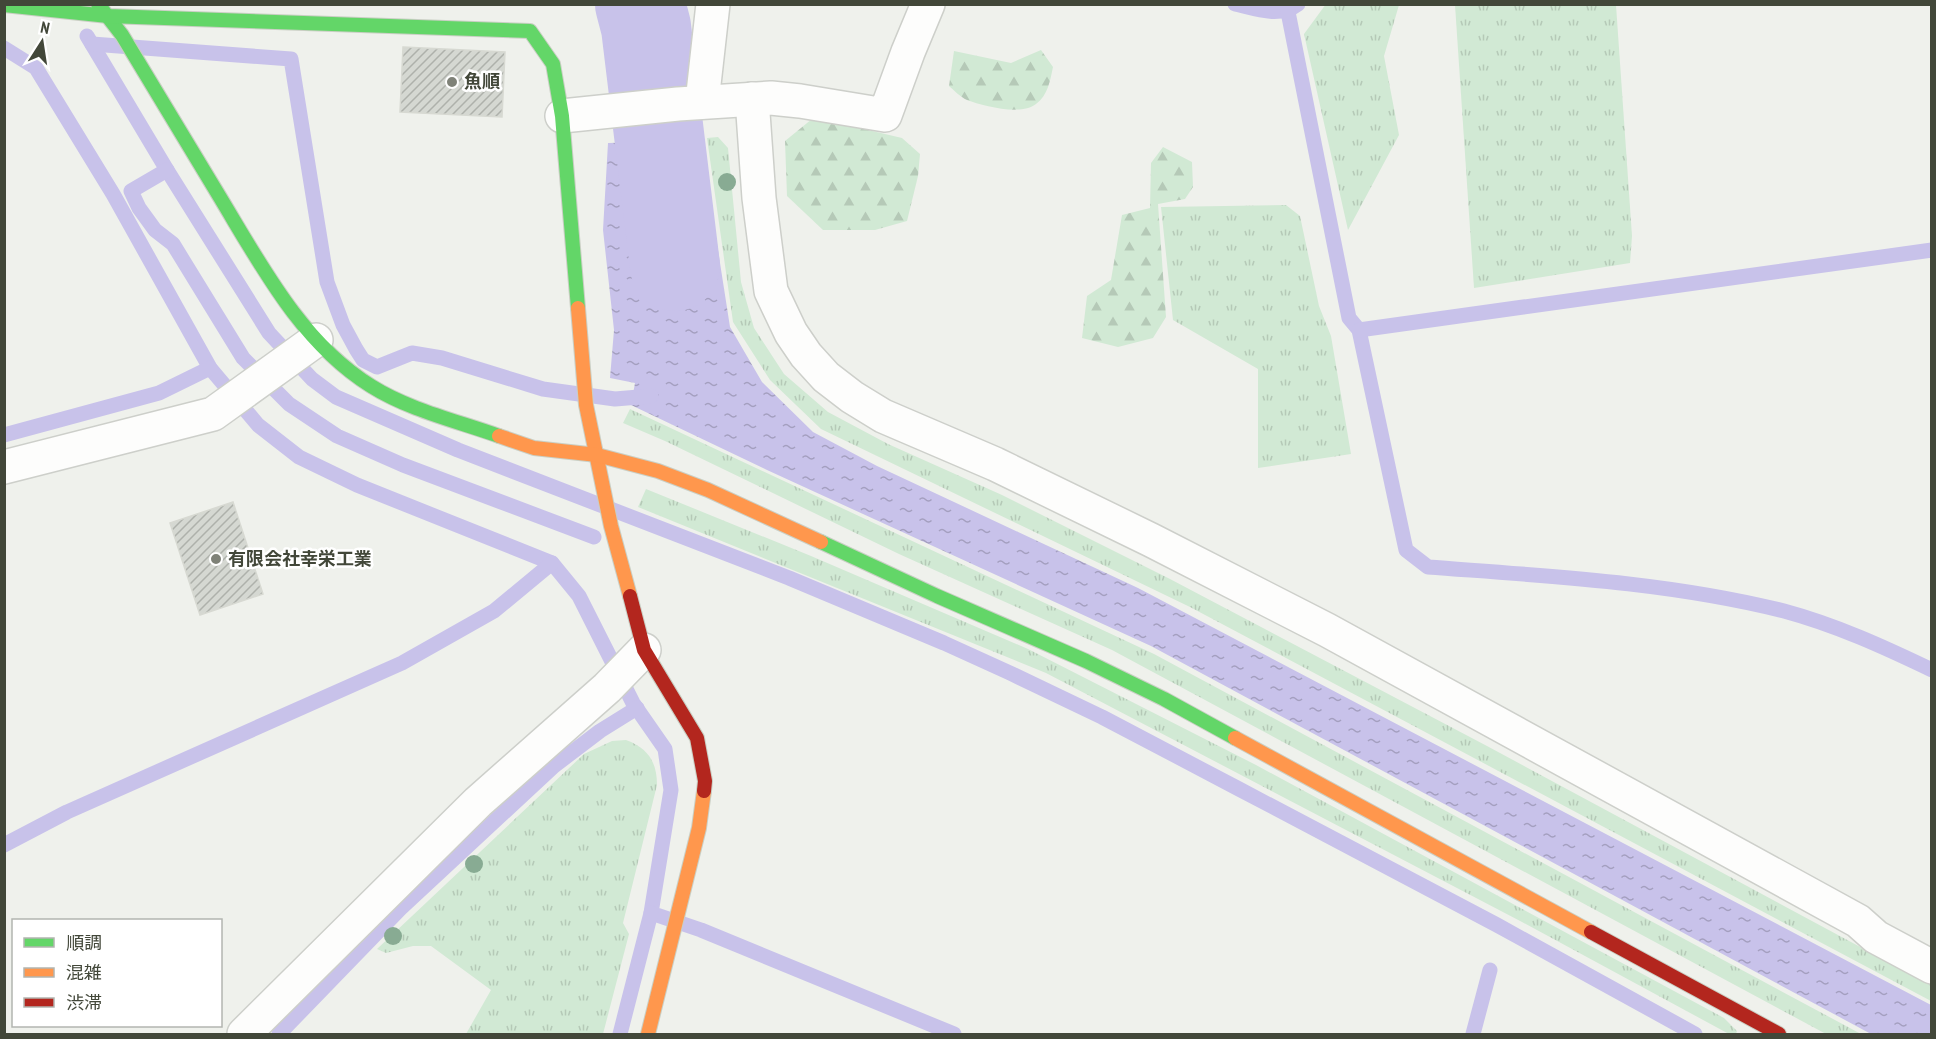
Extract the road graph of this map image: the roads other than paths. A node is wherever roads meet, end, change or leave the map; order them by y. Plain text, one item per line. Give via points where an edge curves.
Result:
1 (98, 4) edge
2 (713, 4) edge
3 (928, 4) edge
4 (4, 5) edge
5 (108, 16) junction
6 (752, 99) junction
7 (690, 103) junction
8 (562, 116) junction
9 (310, 344) junction
10 (597, 455) junction
11 (4, 468) edge
12 (638, 656) junction
13 (1932, 967) edge
14 (244, 1035) edge
15 (648, 1035) edge
16 (1779, 1035) edge

1 - 5 street
2 - 7 street
3 - 6 street via 885,115 800,101
4 - 5 street
5 - 8 street via 530,32 553,64
5 - 9 street
6 - 7 street
6 - 13 street via 771,291 806,355 852,397 883,416 995,464 1327,630 1858,921 1876,937
7 - 8 street
8 - 10 street via 582,377
9 - 10 street via 372,387 413,406 534,448
9 - 11 street via 213,414
10 - 12 street
10 - 16 street via 658,471 708,490 1164,699
12 - 14 street via 478,802
12 - 15 street via 697,738 705,782 699,828

